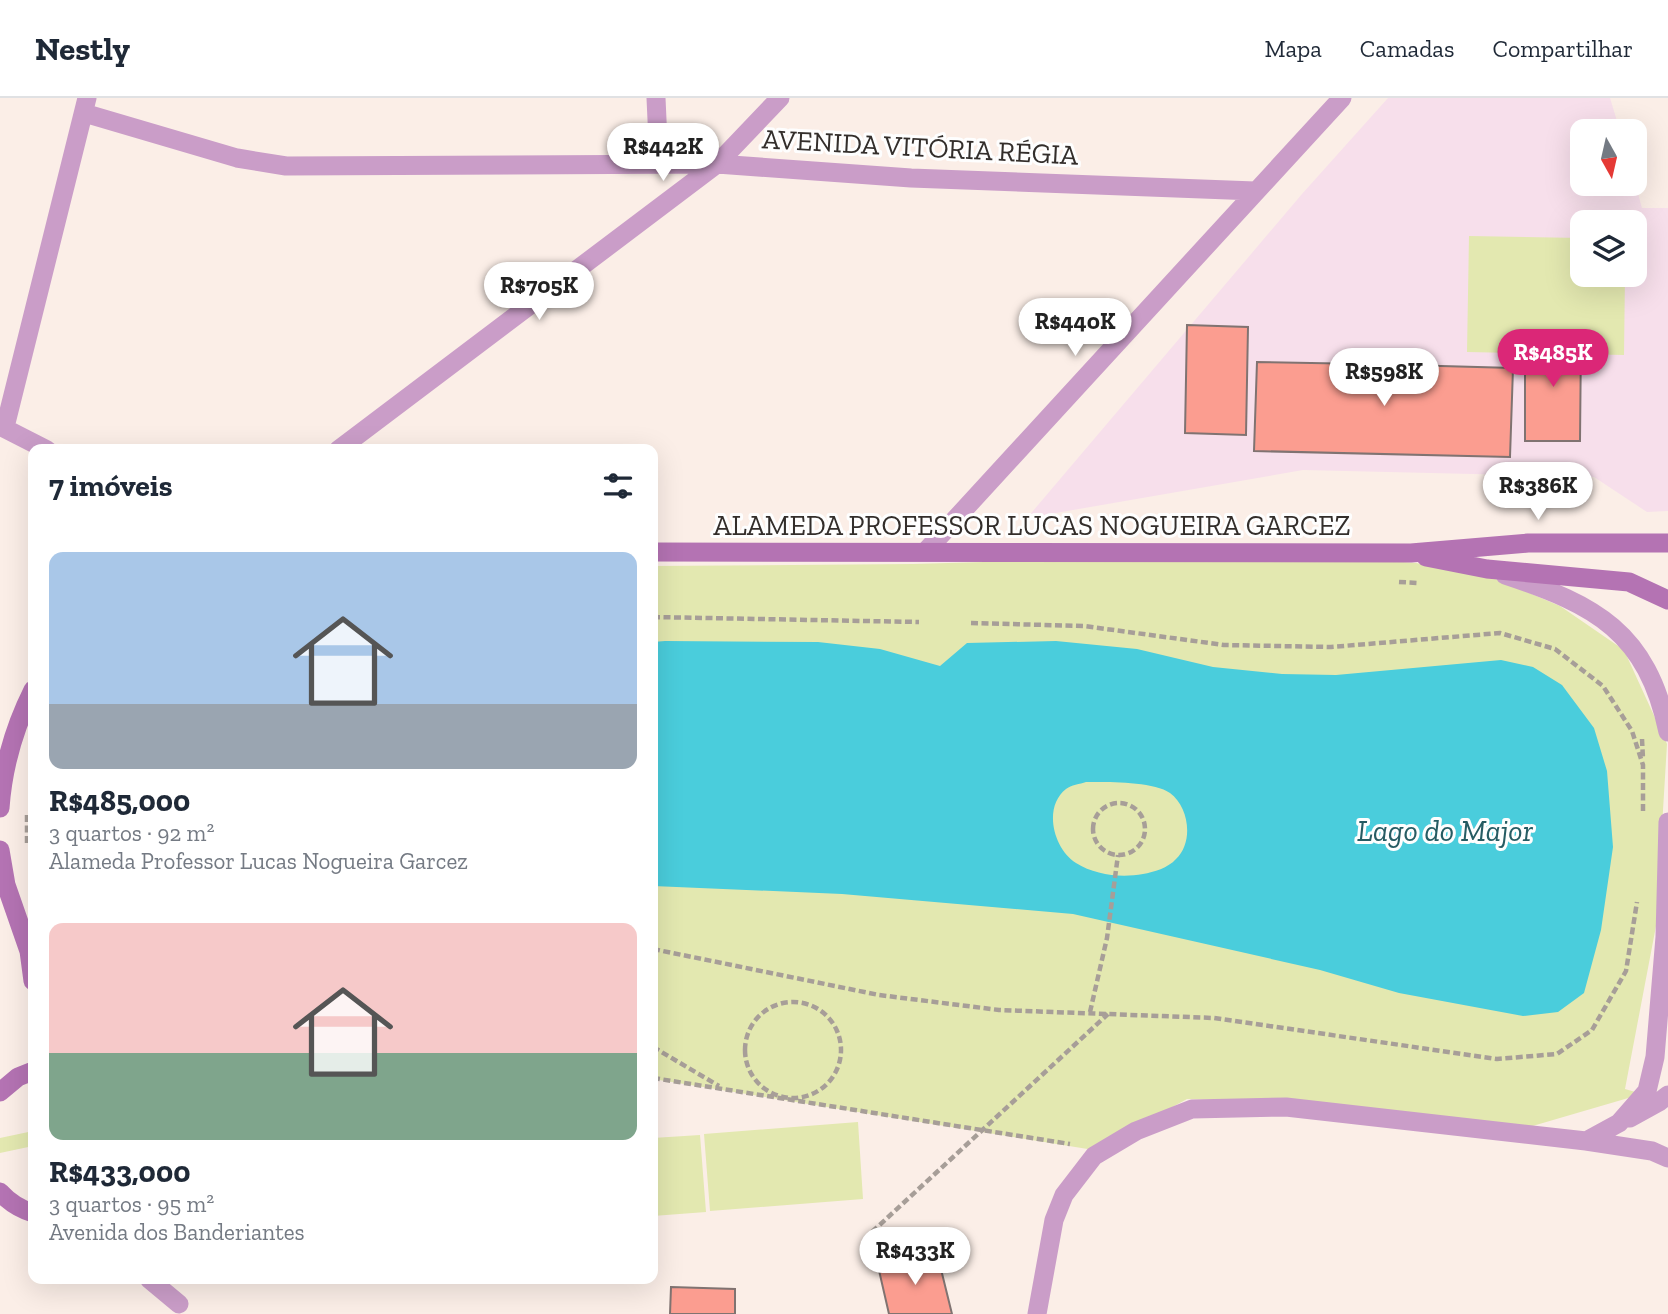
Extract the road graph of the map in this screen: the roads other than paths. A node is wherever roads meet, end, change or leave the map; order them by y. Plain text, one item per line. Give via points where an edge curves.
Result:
1 (656, 98) edge
2 (780, 98) edge
3 (1342, 98) edge
4 (86, 106) edge
5 (659, 163) junction
6 (717, 164) junction
7 (1255, 191) junction
8 (3, 427) edge
9 (36, 444) edge
10 (346, 444) edge
11 (1668, 543) edge
12 (926, 551) junction
13 (658, 552) edge
14 (1411, 554) junction
15 (1487, 569) junction
16 (1668, 600) edge
17 (28, 700) edge
18 (1668, 732) edge
19 (0, 808) edge
20 (1668, 822) edge
21 (0, 850) edge
22 (28, 946) edge
23 (28, 1073) edge
24 (1, 1090) edge
25 (1668, 1095) edge
26 (1619, 1123) junction
27 (1586, 1141) junction
28 (1668, 1158) edge
29 (0, 1192) edge
30 (28, 1211) edge
31 (154, 1284) edge
32 (172, 1284) edge
33 (182, 1309) edge
34 (1037, 1314) edge

1 - 5 street
2 - 6 street
3 - 7 street
4 - 5 street, AVENIDA VITÓRIA RÉGIA via 237,158 286,166
4 - 8 street
5 - 6 street, AVENIDA VITÓRIA RÉGIA
6 - 7 street, AVENIDA VITÓRIA RÉGIA via 911,178
6 - 10 street
7 - 12 street
8 - 9 street
11 - 14 main road, ALAMEDA PROFESSOR LUCAS NOGUEIRA GARCEZ via 1528,542
12 - 13 main road, ALAMEDA PROFESSOR LUCAS NOGUEIRA GARCEZ
12 - 14 main road, ALAMEDA PROFESSOR LUCAS NOGUEIRA GARCEZ
14 - 15 main road, ALAMEDA PROFESSOR LUCAS NOGUEIRA GARCEZ
15 - 16 main road, ALAMEDA PROFESSOR LUCAS NOGUEIRA GARCEZ via 1629,582
15 - 18 street via 1568,598 1600,617 1632,645 1654,681
17 - 19 main road via 2,778
20 - 26 street via 1655,1057 1647,1091
21 - 22 main road via 6,885
23 - 24 main road
25 - 26 street
26 - 27 street
27 - 28 street via 1653,1151
27 - 34 street via 1286,1107 1192,1109 1136,1131 1094,1156 1064,1195 1054,1220
29 - 30 main road
31 - 33 street
32 - 33 street

